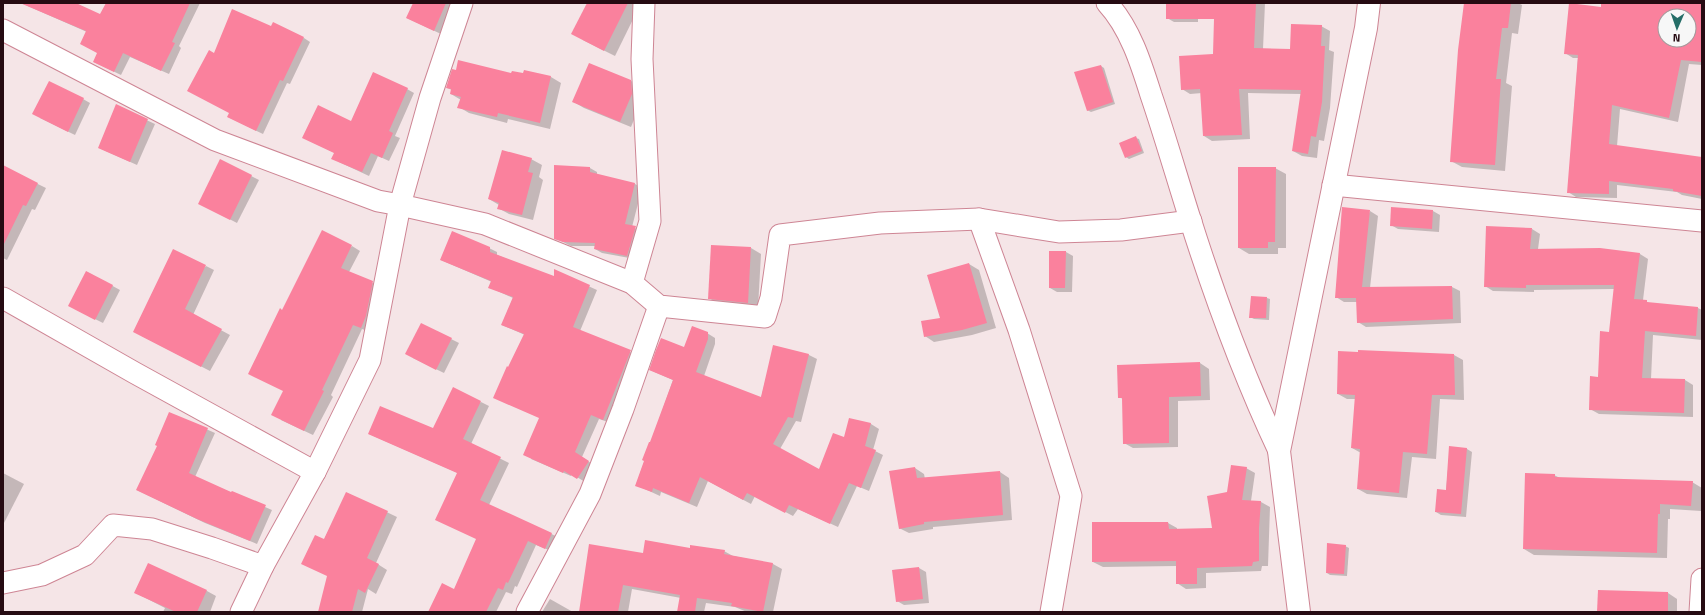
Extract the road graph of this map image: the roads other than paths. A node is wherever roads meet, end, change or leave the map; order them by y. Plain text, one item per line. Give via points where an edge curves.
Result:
1 (462, 3) edge
2 (644, 3) edge
3 (1107, 3) edge
4 (1369, 3) edge
5 (3, 30) edge
6 (1333, 185) junction
7 (400, 205) junction
8 (979, 219) junction
9 (1191, 221) junction
10 (1702, 221) edge
11 (632, 283) junction
12 (3, 298) edge
13 (659, 306) junction
14 (1279, 451) junction
15 (315, 472) junction
16 (263, 566) junction
17 (1702, 579) edge
18 (3, 583) edge
19 (241, 612) edge
20 (527, 612) edge
21 (1051, 612) edge
22 (1299, 612) edge
23 (1700, 612) edge

1 - 7 street via 430,98
2 - 11 street via 642,59 650,221
3 - 9 street via 1138,54
4 - 6 street
5 - 7 street via 215,140 378,202
6 - 10 street
6 - 14 street
7 - 11 street via 485,224
7 - 15 street via 370,360
8 - 9 street via 1059,232 1121,230
8 - 13 street via 880,223 780,235 771,298 765,317
8 - 21 street via 1019,330 1071,496
9 - 14 street via 1258,406
11 - 13 street
12 - 15 street
13 - 20 street via 590,494
14 - 22 street
15 - 16 street
16 - 18 street via 152,529 113,525 85,555 42,575
16 - 19 street
17 - 23 street

